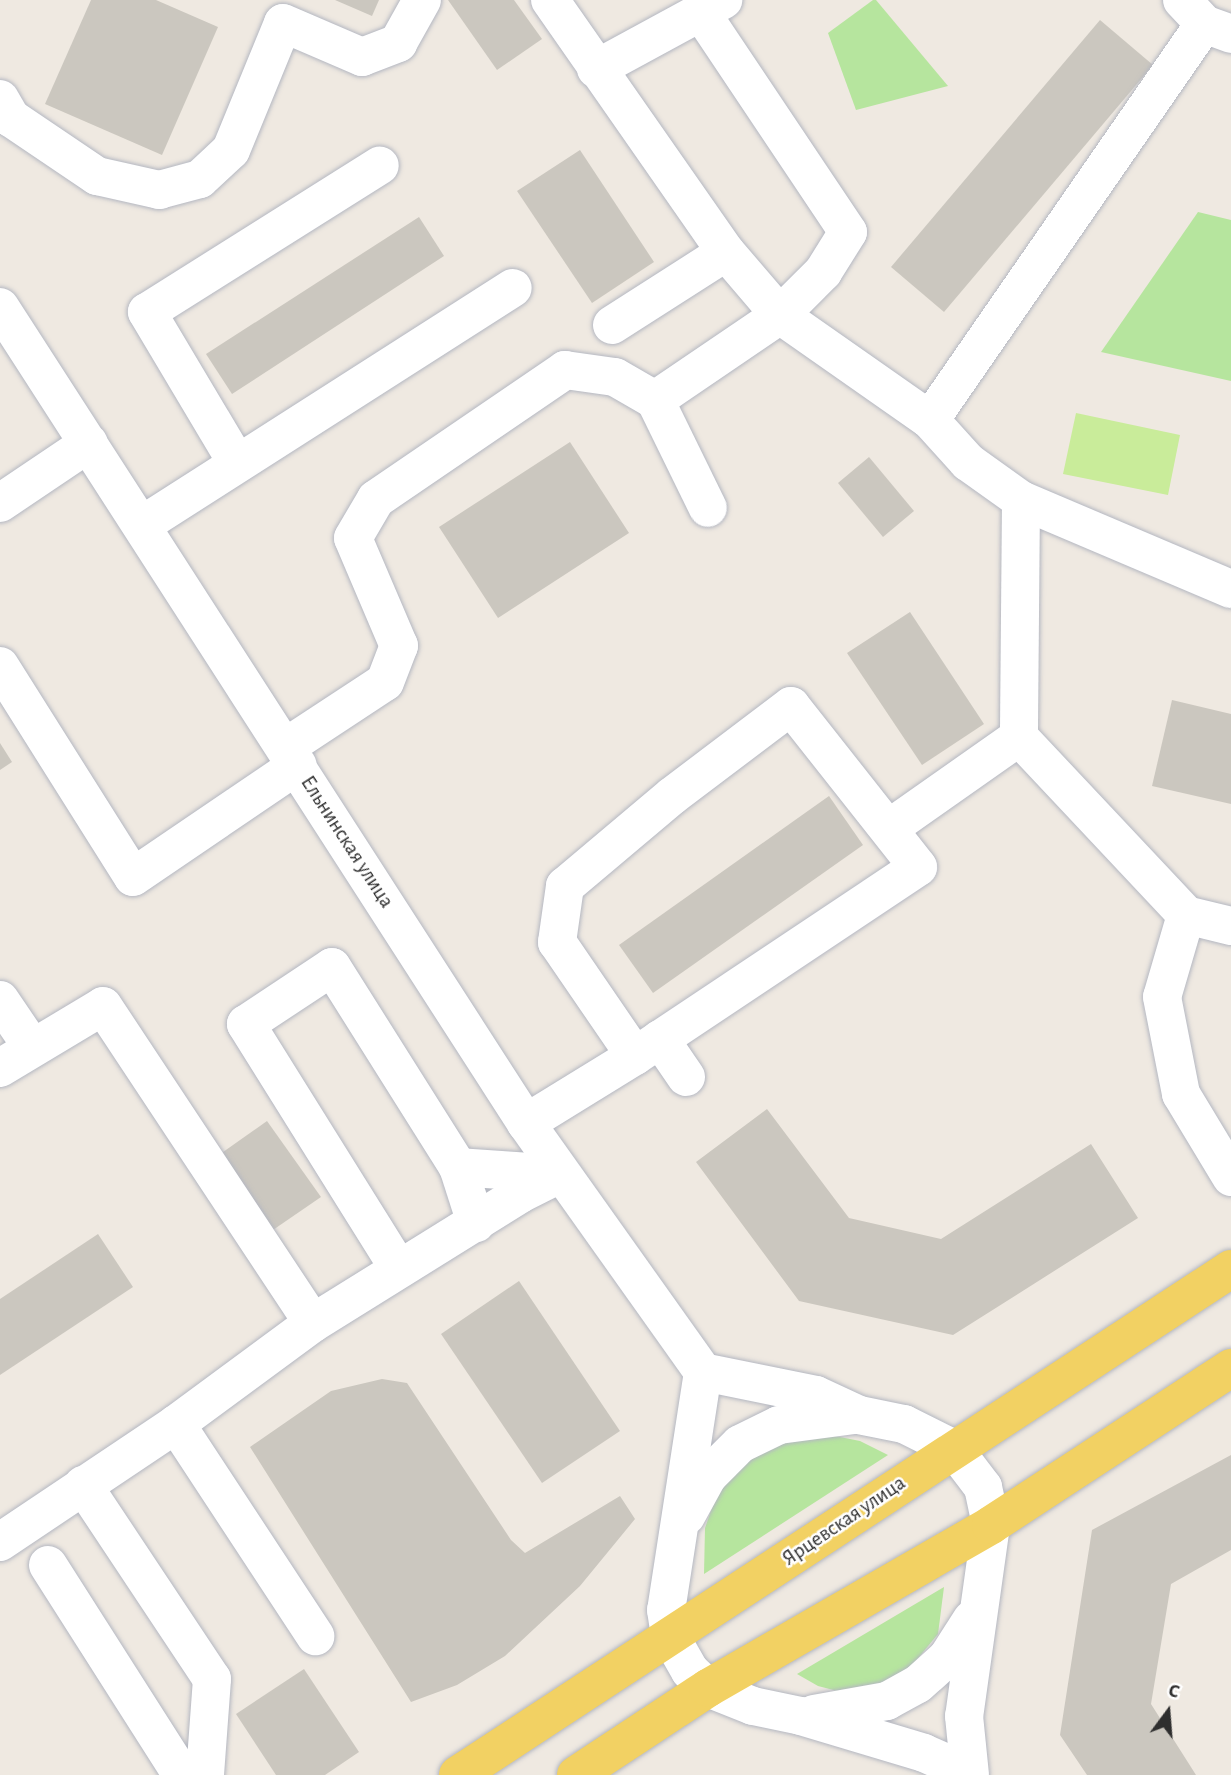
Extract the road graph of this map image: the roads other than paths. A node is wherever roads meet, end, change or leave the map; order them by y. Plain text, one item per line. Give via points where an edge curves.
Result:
1 (422, 0) edge
2 (550, 0) edge
3 (712, 6) edge
4 (1206, 19) edge
5 (596, 69) junction
6 (0, 99) edge
7 (380, 165) dead end
8 (726, 253) junction
9 (513, 288) dead end
10 (0, 307) edge
11 (780, 315) junction
12 (612, 325) dead end
13 (655, 400) junction
14 (930, 419) junction
15 (89, 443) junction
16 (237, 463) junction
17 (1021, 500) junction
18 (0, 503) edge
19 (708, 508) dead end
20 (142, 525) junction
21 (1231, 589) edge
22 (0, 666) edge
23 (1019, 737) junction
24 (292, 756) junction
25 (891, 827) junction
26 (1186, 915) junction
27 (1231, 926) edge
28 (0, 1000) edge
29 (32, 1047) junction
30 (648, 1047) junction
31 (0, 1068) edge
32 (686, 1077) dead end
33 (526, 1123) junction
34 (458, 1167) junction
35 (560, 1174) junction
36 (1231, 1177) edge
37 (476, 1223) junction
38 (399, 1269) junction
39 (1231, 1269) edge
40 (313, 1323) junction
41 (1231, 1368) edge
42 (703, 1372) junction
43 (859, 1415) junction
44 (176, 1424) junction
45 (954, 1448) junction
46 (83, 1485) junction
47 (991, 1525) junction
48 (675, 1536) junction
49 (0, 1542) edge
50 (48, 1565) dead end
51 (980, 1602) junction
52 (315, 1636) dead end
53 (670, 1636) junction
54 (708, 1688) junction
55 (801, 1716) junction
56 (969, 1774) edge
57 (182, 1775) edge
58 (205, 1775) edge
59 (458, 1775) edge
60 (576, 1775) edge

1 - 6 street via 398,43 362,57 284,23 230,150 200,179 159,190 97,176 11,118
2 - 5 street
3 - 5 street
3 - 11 street via 848,232 823,272
4 - 14 street
5 - 8 street
7 - 16 street via 147,312
8 - 11 street
8 - 12 street
9 - 16 street
10 - 15 street, Ельнинская улица
11 - 13 street
11 - 14 street
13 - 19 street
13 - 24 street via 615,377 565,370 376,499 353,538 399,646 385,682
14 - 17 street via 968,462
15 - 18 street
15 - 20 street, Ельнинская улица
16 - 20 street
17 - 21 street
17 - 23 street
20 - 24 street, Ельнинская улица
22 - 24 street via 133,877
23 - 25 street
23 - 26 street
24 - 33 street, Ельнинская улица
25 - 30 street via 918,867
25 - 30 street via 791,706 672,796 565,886 557,942
26 - 27 street
26 - 36 street via 1162,998 1181,1094
28 - 29 street
29 - 31 street
29 - 40 street via 103,1006
30 - 32 street
30 - 33 street
33 - 35 street, Ельнинская улица
34 - 35 street
34 - 37 street
34 - 38 street via 332,967 246,1024
35 - 37 street
35 - 42 street, Ельнинская улица
37 - 38 street
38 - 40 street
39 - 45 main road, Ярцевская улица
40 - 44 street
41 - 47 main road
42 - 43 street via 816,1395
42 - 48 street
43 - 45 street via 904,1424
43 - 48 street via 814,1417 779,1425 740,1444 708,1476
44 - 46 street
44 - 52 street
45 - 47 street via 983,1487
45 - 53 main road, Ярцевская улица
46 - 49 street
46 - 58 street via 212,1679
47 - 51 street
47 - 54 main road
48 - 53 street via 666,1611
50 - 57 street
51 - 55 street via 947,1658 918,1684 887,1701
51 - 56 street via 964,1716
53 - 54 street via 690,1671
53 - 59 main road, Ярцевская улица
54 - 55 street via 753,1706
54 - 60 main road
55 - 56 street via 925,1753

